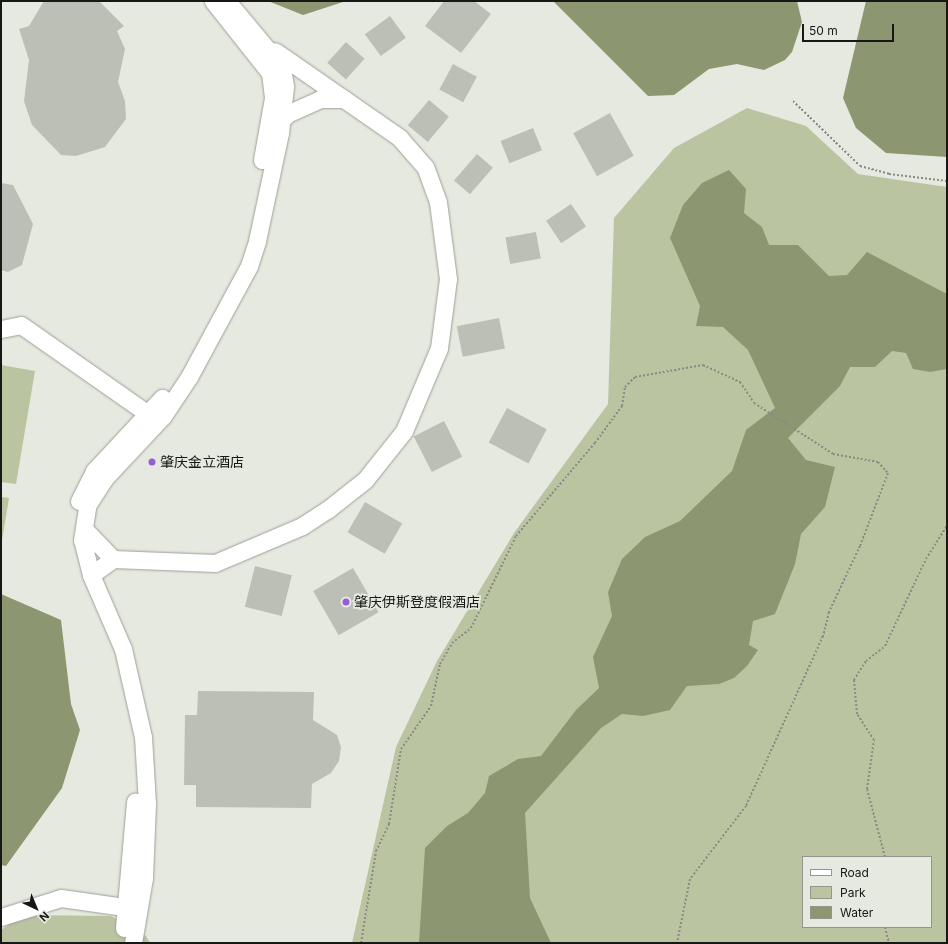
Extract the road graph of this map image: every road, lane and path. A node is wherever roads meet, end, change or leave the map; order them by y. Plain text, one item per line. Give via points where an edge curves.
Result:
1 (213, 1) edge
2 (227, 1) edge
3 (264, 44) junction
4 (344, 99) junction
5 (793, 101) dead end
6 (282, 120) junction
7 (947, 181) edge
8 (1, 329) edge
9 (148, 414) junction
10 (947, 526) edge
11 (84, 529) junction
12 (113, 559) junction
13 (91, 575) junction
14 (885, 856) edge
15 (133, 908) junction
16 (1, 917) edge
17 (885, 928) edge
18 (123, 943) edge
19 (133, 943) edge
20 (361, 943) edge
21 (677, 943) edge
22 (889, 943) edge

1 - 9 street via 270,73 273,98 239,261 175,378
2 - 3 street
3 - 4 street
3 - 6 street via 282,67 285,86
4 - 6 street via 320,99 287,114
4 - 12 street via 400,138 425,167 438,202 448,279 445,318 439,348 420,399 404,431 365,480 302,526 215,563
5 - 7 path via 860,166 889,174
6 - 11 street via 249,266 163,416 104,479 88,504
8 - 9 street via 21,325
9 - 15 street via 94,471 80,498 73,529 81,576 111,644 129,715 135,806
10 - 14 path via 926,559 885,646 866,662 854,680 857,714 874,740 867,789
11 - 12 street
11 - 13 street via 82,540
12 - 13 street
13 - 15 street via 123,649 143,737 147,804
15 - 16 street via 61,898
15 - 18 street
15 - 19 street
17 - 22 path
20 - 21 path via 376,851 389,824 402,749 430,706 440,664 452,643 471,628 516,536 595,443 622,406 625,388 635,377 703,365 740,382 761,408 804,433 833,454 878,462 888,473 860,546 829,612 823,636 746,806 690,879

